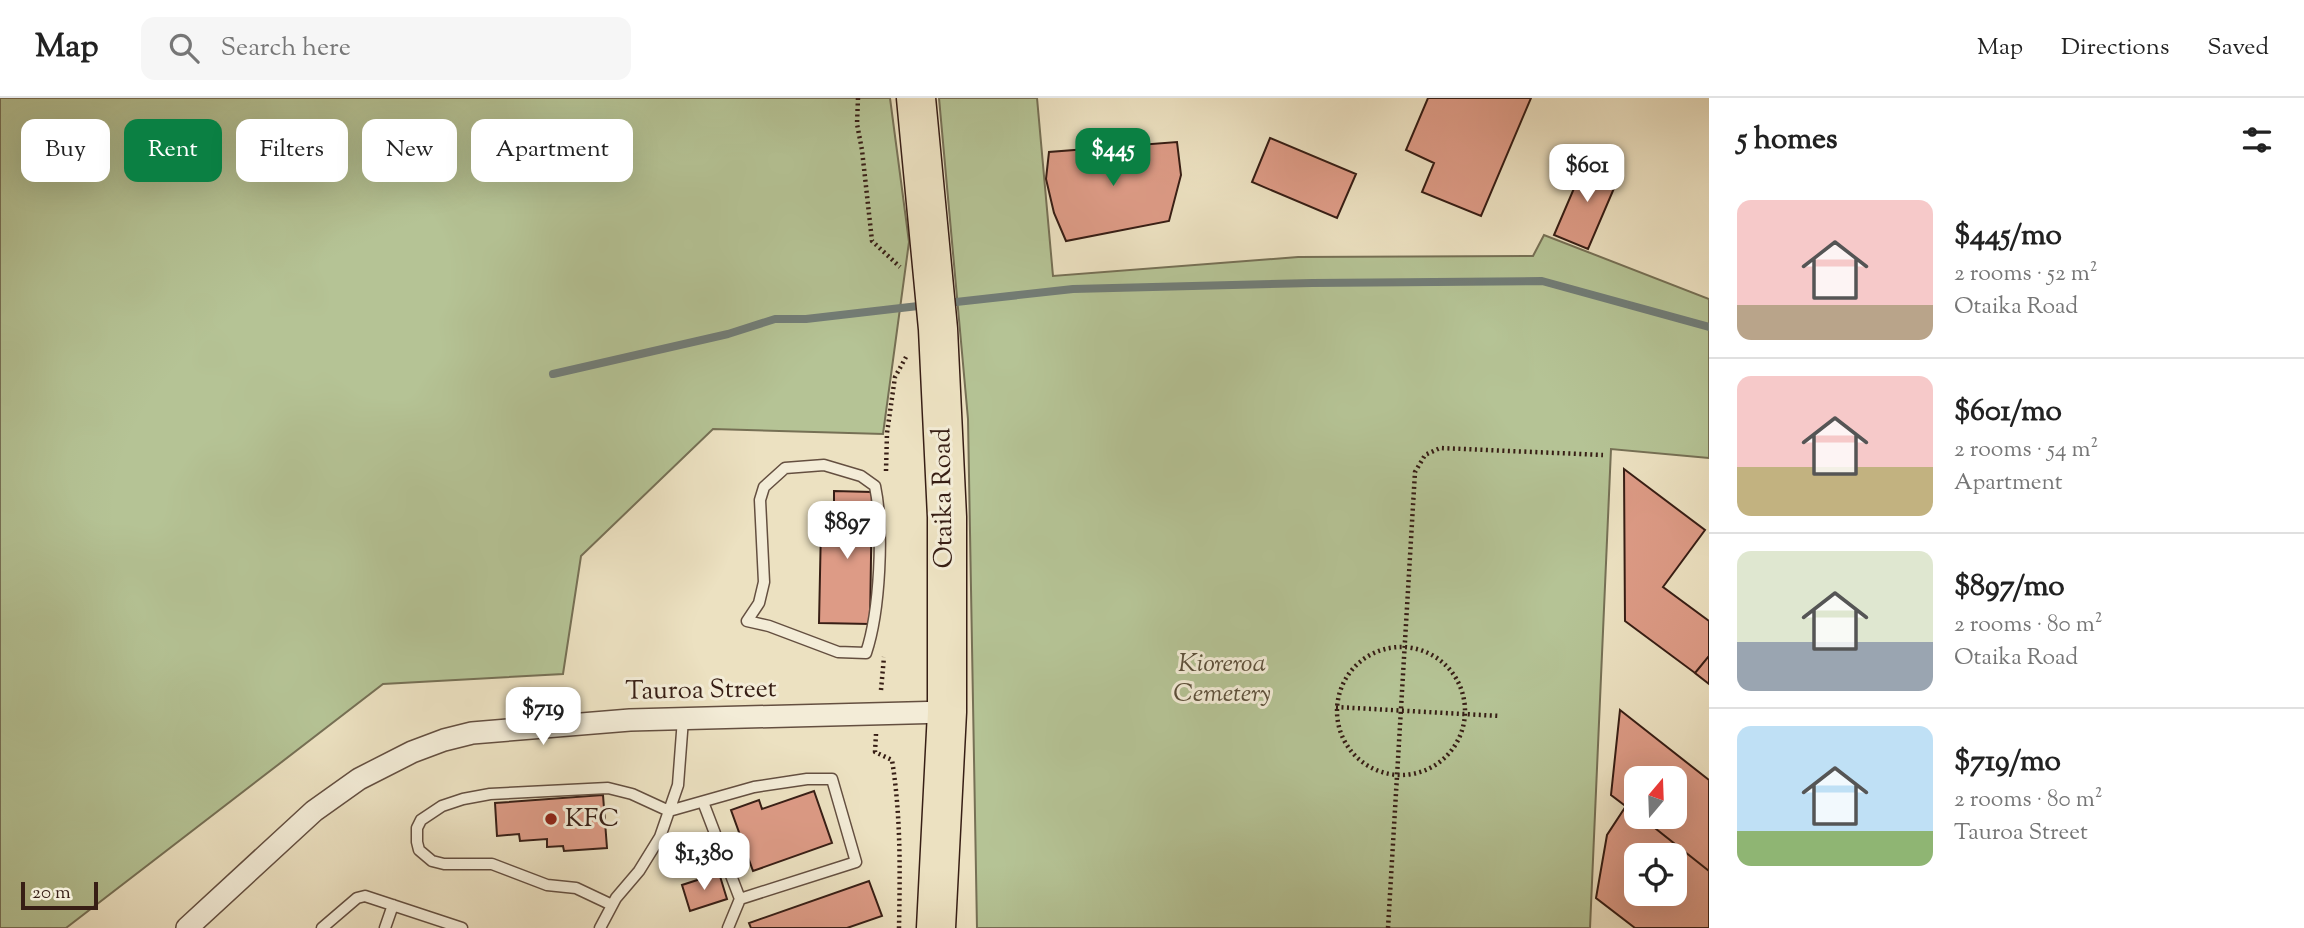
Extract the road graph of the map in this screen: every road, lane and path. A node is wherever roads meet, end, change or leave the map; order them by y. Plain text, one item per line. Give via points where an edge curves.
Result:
1 (858, 98) edge
2 (916, 98) edge
3 (920, 283) junction
4 (1603, 455) dead end
5 (875, 486) joint
6 (1405, 646) junction
7 (1336, 707) junction
8 (1401, 711) junction
9 (947, 712) junction
10 (1465, 714) junction
11 (1500, 716) dead end
12 (683, 719) junction
13 (1397, 775) junction
14 (703, 802) junction
15 (669, 811) junction
16 (740, 899) junction
17 (393, 905) junction
18 (611, 905) junction
19 (939, 918) edge
20 (456, 927) edge
21 (187, 928) edge
22 (322, 928) edge
23 (385, 928) edge
24 (600, 928) edge
25 (729, 928) edge
26 (1388, 928) edge

1 - 3 path via 857,124 872,241
2 - 3 highway, Otaika Road
3 - 9 highway, Otaika Road via 938,329 947,517
4 - 6 path via 1440,448 1425,454 1415,472
5 - 5 lane via 879,535 876,596 866,653 838,652 747,621 759,603 764,582 760,500 764,487 785,468 824,465 861,476
6 - 7 path via 1366,656 1340,687
6 - 8 path
6 - 10 path via 1427,651 1446,664 1459,682
7 - 8 path
7 - 13 path via 1346,746 1360,761
8 - 10 path
8 - 13 path
9 - 12 street, Tauroa Street
9 - 19 highway, Otaika Road
10 - 11 path
10 - 13 path via 1455,747 1440,763 1420,773
12 - 15 lane via 677,785
12 - 21 street, Tauroa Street via 472,733 412,752 359,779 314,811
13 - 26 path
14 - 15 lane
14 - 16 lane
14 - 16 lane via 754,788 832,779 856,862
15 - 18 lane via 639,871
15 - 18 lane via 608,788 490,794 442,806 417,828 419,850 432,861 492,864 547,885 576,888
16 - 25 lane
17 - 20 lane
17 - 22 lane via 357,898
17 - 23 lane
18 - 24 lane

